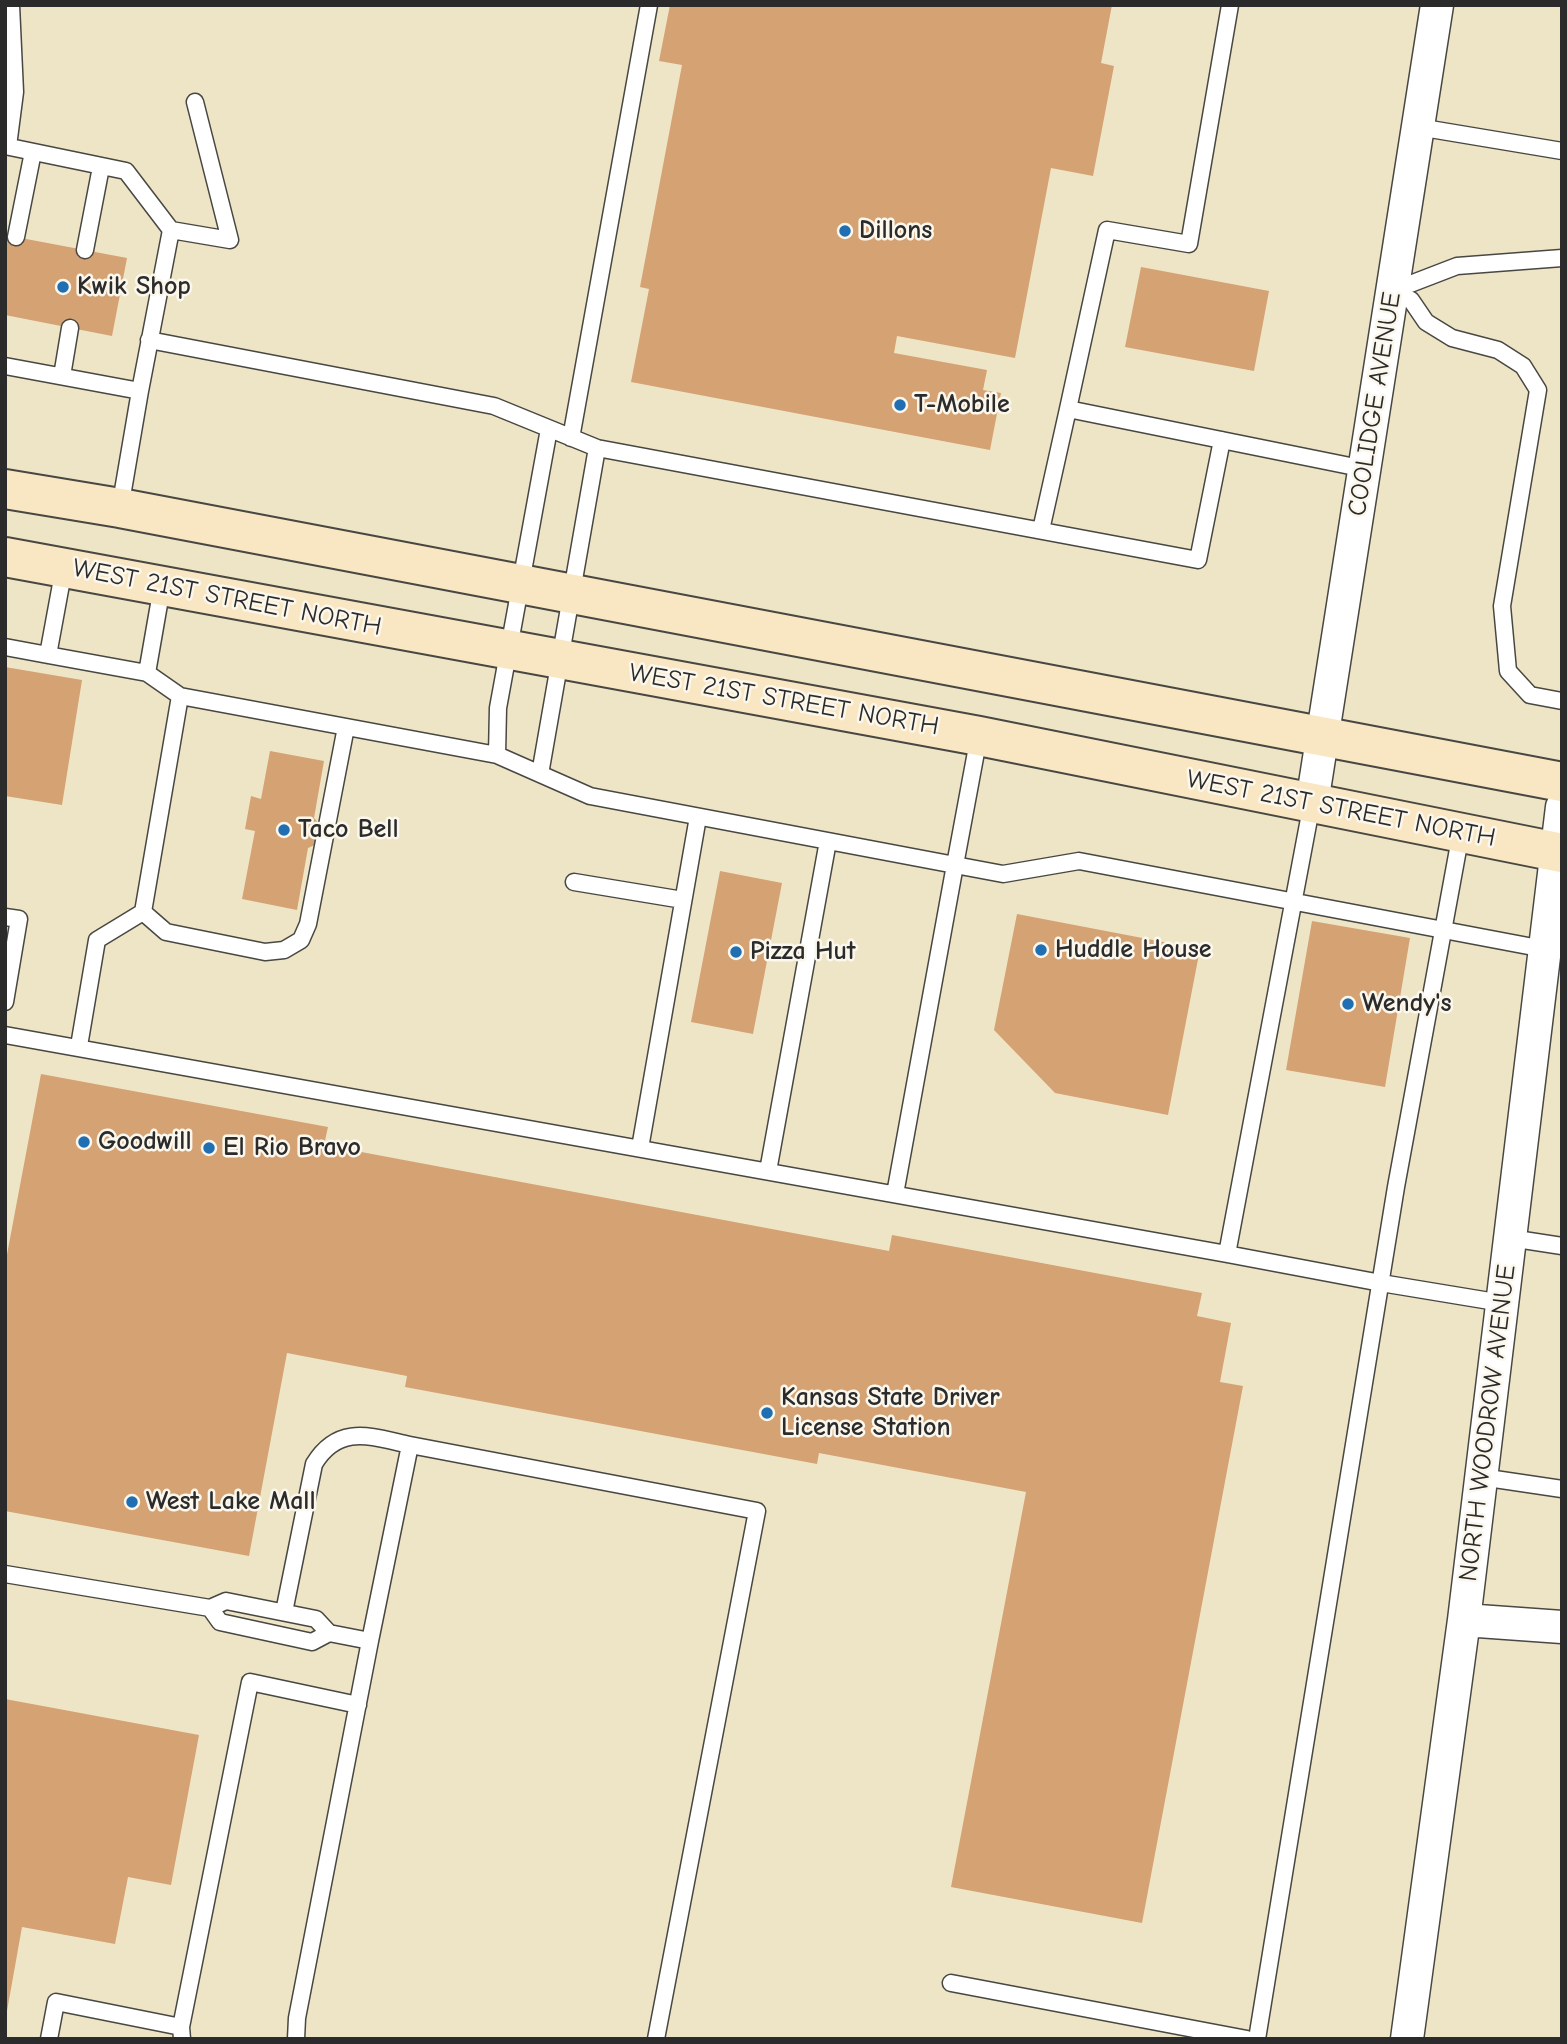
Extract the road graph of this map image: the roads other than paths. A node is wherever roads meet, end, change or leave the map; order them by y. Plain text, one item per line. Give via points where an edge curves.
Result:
1 (11, 5) edge
2 (649, 5) edge
3 (1230, 5) edge
4 (1437, 5) edge
5 (195, 102) dead end
6 (1418, 127) junction
7 (6, 146) edge
8 (1562, 150) edge
9 (33, 152) junction
10 (101, 167) junction
11 (171, 230) junction
12 (16, 237) dead end
13 (85, 250) dead end
14 (1562, 258) edge
15 (1392, 290) junction
16 (70, 328) dead end
17 (149, 340) junction
18 (5, 366) edge
19 (62, 376) junction
20 (140, 391) junction
21 (1068, 409) junction
22 (549, 429) junction
23 (571, 438) junction
24 (1222, 440) junction
25 (597, 448) junction
26 (1365, 469) junction
27 (5, 489) edge
28 (120, 508) junction
29 (1041, 530) junction
30 (5, 557) edge
31 (64, 568) junction
32 (520, 585) junction
33 (162, 587) junction
34 (572, 594) junction
35 (5, 647) edge
36 (509, 650) junction
37 (48, 655) junction
38 (560, 659) junction
39 (147, 673) junction
40 (180, 696) junction
41 (1562, 701) edge
42 (346, 727) junction
43 (979, 736) junction
44 (1323, 737) junction
45 (497, 755) junction
46 (540, 774) junction
47 (1562, 782) edge
48 (1312, 803) junction
49 (1562, 807) edge
50 (698, 817) junction
51 (1461, 833) junction
52 (828, 841) junction
53 (1559, 853) edge
54 (955, 865) junction
55 (574, 882) dead end
56 (683, 900) junction
57 (1292, 902) junction
58 (142, 912) junction
59 (5, 917) edge
60 (1444, 931) junction
61 (1544, 949) junction
62 (5, 1002) edge
63 (5, 1035) edge
64 (79, 1046) junction
65 (640, 1148) junction
66 (768, 1171) junction
67 (895, 1194) junction
68 (1510, 1238) junction
69 (1562, 1246) edge
70 (1227, 1254) junction
71 (1381, 1283) junction
72 (1502, 1303) junction
73 (410, 1445) junction
74 (1481, 1477) junction
75 (1562, 1489) edge
76 (5, 1574) edge
77 (210, 1608) junction
78 (284, 1612) junction
79 (1464, 1620) junction
80 (1562, 1627) edge
81 (329, 1633) junction
82 (370, 1641) junction
83 (358, 1705) junction
84 (951, 1983) dead end
85 (181, 2033) edge
86 (49, 2039) edge
87 (296, 2039) edge
88 (656, 2039) edge
89 (1247, 2039) edge
90 (1257, 2039) edge
91 (1407, 2039) edge

1 - 7 lane via 15,92
2 - 23 lane
3 - 21 lane via 1189,244 1107,230
4 - 6 street, COOLIDGE AVENUE
5 - 11 lane via 230,240
6 - 8 lane
6 - 15 street, COOLIDGE AVENUE
7 - 9 lane
9 - 10 lane
9 - 12 lane
10 - 11 lane via 126,171
10 - 13 lane
11 - 17 lane
14 - 15 lane via 1457,266
15 - 26 street, COOLIDGE AVENUE
15 - 41 lane via 1411,300 1426,323 1452,338 1497,350 1523,366 1538,390 1502,606 1508,671 1530,695
16 - 19 lane
17 - 20 lane
17 - 22 lane via 494,407
18 - 19 lane
19 - 20 lane
20 - 28 lane
21 - 24 lane
21 - 29 lane
22 - 23 lane
22 - 32 lane
23 - 25 lane
24 - 26 lane
24 - 29 lane via 1198,560
25 - 29 lane
25 - 34 lane
26 - 44 street, COOLIDGE AVENUE
27 - 28 main road
28 - 32 main road
30 - 31 main road, WEST 21ST STREET NORTH
31 - 33 main road, WEST 21ST STREET NORTH
31 - 37 lane
32 - 34 main road
32 - 36 lane
33 - 36 main road, WEST 21ST STREET NORTH
33 - 39 lane
34 - 38 lane
34 - 44 main road
35 - 37 lane
36 - 38 main road, WEST 21ST STREET NORTH
36 - 45 lane via 498,708
37 - 39 lane
38 - 43 main road, WEST 21ST STREET NORTH
38 - 46 lane
39 - 40 lane
40 - 42 lane
40 - 58 lane
42 - 45 lane
42 - 58 lane via 308,924 301,940 284,950 265,952 166,932
43 - 48 main road, WEST 21ST STREET NORTH
43 - 54 lane
44 - 47 main road
44 - 48 street, COOLIDGE AVENUE
45 - 46 lane
46 - 50 lane via 590,796
48 - 51 main road, WEST 21ST STREET NORTH
48 - 57 lane
49 - 53 street, NORTH WOODROW AVENUE
50 - 52 lane
50 - 56 lane
51 - 53 main road, WEST 21ST STREET NORTH
51 - 60 lane
52 - 54 lane
52 - 66 lane
53 - 61 street, NORTH WOODROW AVENUE
54 - 57 lane via 1003,874 1079,860
54 - 67 lane
55 - 56 lane
56 - 65 lane
57 - 60 lane
57 - 70 lane
58 - 64 lane via 97,940
59 - 62 lane via 19,919
60 - 61 lane
60 - 71 lane
61 - 68 street, NORTH WOODROW AVENUE
63 - 64 lane
64 - 65 lane
65 - 66 lane
66 - 67 lane
67 - 70 lane
68 - 69 lane
68 - 72 street, NORTH WOODROW AVENUE
70 - 71 lane
71 - 72 lane
71 - 90 lane
72 - 74 street, NORTH WOODROW AVENUE
73 - 78 lane via 356,1434 323,1450 314,1464
73 - 82 lane
73 - 88 lane via 757,1511
74 - 75 lane
74 - 79 street, NORTH WOODROW AVENUE
76 - 77 lane
77 - 78 lane via 226,1601
77 - 81 lane via 220,1622 312,1642
78 - 81 lane via 316,1619
79 - 80 street
79 - 91 street, NORTH WOODROW AVENUE
81 - 82 lane
82 - 83 lane
83 - 85 lane via 250,1682
83 - 87 lane
84 - 89 lane
85 - 86 lane via 56,2002

